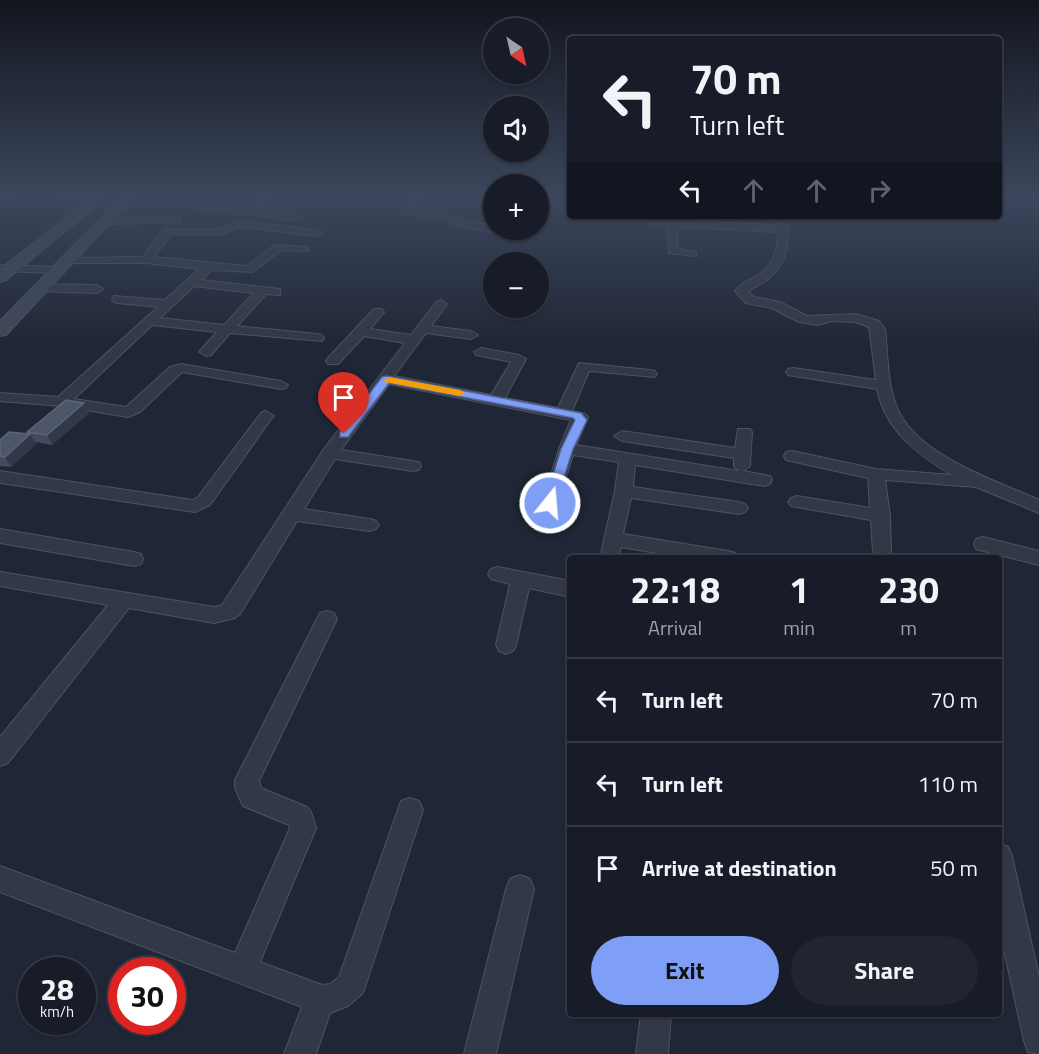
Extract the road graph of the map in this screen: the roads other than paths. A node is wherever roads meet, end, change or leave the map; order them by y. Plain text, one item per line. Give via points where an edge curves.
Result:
1 (35, 247) edge
2 (79, 247) edge
3 (156, 247) edge
4 (673, 247) edge
5 (783, 247) edge
6 (304, 249) dead end
7 (692, 254) dead end
8 (146, 260) junction
9 (62, 265) junction
10 (208, 266) junction
11 (4, 271) edge
12 (191, 282) junction
13 (40, 288) junction
14 (97, 289) dead end
15 (118, 299) dead end
16 (166, 304) junction
17 (441, 304) dead end
18 (378, 312) dead end
19 (148, 321) junction
20 (228, 329) junction
21 (0, 331) edge
22 (362, 331) junction
23 (418, 334) junction
24 (471, 335) dead end
25 (317, 338) dead end
26 (206, 352) dead end
27 (481, 352) dead end
28 (333, 361) dead end
29 (793, 372) dead end
30 (650, 374) dead end
31 (386, 379) junction
32 (281, 385) dead end
33 (886, 386) junction
34 (0, 397) edge
35 (496, 400) junction
36 (62, 402) junction
37 (563, 412) junction
38 (266, 416) dead end
39 (744, 432) dead end
40 (622, 436) dead end
41 (567, 449) junction
42 (330, 453) junction
43 (743, 454) junction
44 (792, 456) dead end
45 (628, 458) junction
46 (413, 466) dead end
47 (876, 474) junction
48 (0, 477) edge
49 (742, 477) junction
50 (764, 480) dead end
51 (980, 482) junction
52 (624, 491) junction
53 (797, 502) dead end
54 (550, 503) dead end
55 (1039, 507) edge
56 (740, 508) dead end
57 (293, 514) junction
58 (881, 516) junction
59 (370, 525) dead end
60 (0, 536) edge
61 (613, 539) junction
62 (983, 544) dead end
63 (882, 553) dead end
64 (610, 555) edge
65 (710, 555) edge
66 (1039, 558) edge
67 (134, 559) dead end
68 (498, 574) dead end
69 (0, 579) edge
70 (521, 579) junction
71 (567, 588) edge
72 (124, 600) junction
73 (327, 619) dead end
74 (506, 645) dead end
75 (0, 755) edge
76 (410, 810) dead end
77 (1002, 875) edge
78 (0, 879) edge
79 (520, 889) dead end
80 (243, 969) junction
81 (319, 1000) junction
82 (656, 1017) edge
83 (1039, 1041) edge
84 (300, 1054) edge
85 (480, 1054) edge
86 (652, 1054) edge

1 - 11 street
2 - 9 street
3 - 8 street
4 - 7 street via 673,251
5 - 33 street via 773,268 744,288 742,294 811,321 842,317 874,324
6 - 10 street via 279,248 249,270
8 - 9 street
8 - 10 street
9 - 11 street
9 - 13 street
10 - 12 street
12 - 16 street
12 - 20 street via 269,291
13 - 14 street
13 - 21 street
15 - 16 street
16 - 19 street
17 - 23 street
18 - 22 street
19 - 20 street
19 - 36 street
20 - 25 street
20 - 26 street
22 - 23 street
22 - 28 street
23 - 24 street
23 - 31 street
27 - 35 street via 519,359
29 - 33 street
30 - 37 street via 584,366
31 - 35 street
31 - 42 street
32 - 36 street via 181,368 128,412
33 - 51 street via 894,420 909,437
34 - 36 street
35 - 37 street
37 - 41 street via 581,420
38 - 48 street via 204,501 195,506
39 - 43 street
40 - 43 street
41 - 45 street
41 - 54 street
42 - 46 street
42 - 57 street
43 - 49 street
44 - 47 street
45 - 49 street
45 - 52 street
47 - 51 street
47 - 58 street
49 - 50 street
51 - 55 street
52 - 56 street
52 - 61 street
53 - 58 street
57 - 59 street
57 - 72 street via 228,612 214,615
58 - 63 street
60 - 67 street
61 - 64 street
61 - 65 street
62 - 66 street
68 - 70 street
69 - 72 street
70 - 71 street
70 - 74 street
72 - 75 street
73 - 80 street via 247,780 252,797 298,816 303,828
76 - 81 street via 353,983 334,999
77 - 83 street
78 - 80 street
79 - 85 street
80 - 81 street
81 - 84 street
82 - 86 street

